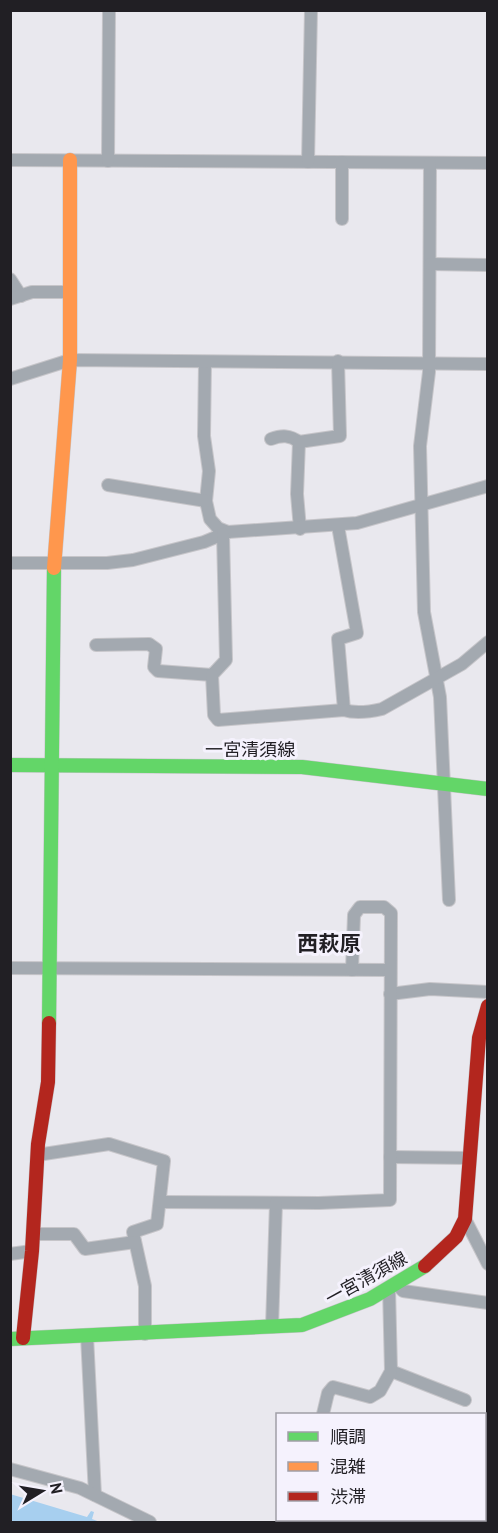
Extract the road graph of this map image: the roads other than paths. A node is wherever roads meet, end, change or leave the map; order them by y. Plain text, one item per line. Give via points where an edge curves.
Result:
1 (109, 10) edge
2 (311, 10) edge
3 (10, 160) edge
4 (70, 160) junction
5 (108, 160) junction
6 (308, 162) junction
7 (342, 162) junction
8 (430, 163) junction
9 (488, 163) edge
10 (342, 219) dead end
11 (430, 264) junction
12 (488, 265) edge
13 (10, 279) edge
14 (70, 292) junction
15 (16, 297) edge
16 (70, 360) junction
17 (338, 361) junction
18 (205, 362) junction
19 (429, 363) junction
20 (488, 364) edge
21 (10, 379) edge
22 (271, 439) dead end
23 (299, 442) junction
24 (108, 485) dead end
25 (488, 486) edge
26 (206, 501) junction
27 (422, 506) junction
28 (338, 526) junction
29 (300, 529) junction
30 (225, 533) junction
31 (10, 563) edge
32 (54, 563) junction
33 (488, 642) edge
34 (96, 645) dead end
35 (212, 675) junction
36 (438, 677) junction
37 (344, 710) junction
38 (10, 765) edge
39 (52, 765) junction
40 (445, 784) junction
41 (488, 789) edge
42 (449, 900) dead end
43 (10, 968) edge
44 (50, 968) junction
45 (352, 970) junction
46 (389, 970) junction
47 (488, 992) edge
48 (390, 994) junction
49 (488, 1006) edge
50 (482, 1094) edge
51 (37, 1155) junction
52 (390, 1157) junction
53 (470, 1158) junction
54 (161, 1202) junction
55 (276, 1203) junction
56 (465, 1218) junction
57 (33, 1234) junction
58 (135, 1242) junction
59 (32, 1251) junction
60 (10, 1254) edge
61 (488, 1264) edge
62 (393, 1286) junction
63 (488, 1303) edge
64 (272, 1327) junction
65 (145, 1334) junction
66 (87, 1336) junction
67 (17, 1339) edge
68 (391, 1371) junction
69 (465, 1400) dead end
70 (323, 1413) edge
71 (10, 1469) edge
72 (95, 1495) junction
73 (150, 1522) edge

1 - 5 street
2 - 6 street
3 - 4 street
4 - 5 street
4 - 14 street
5 - 6 street
6 - 7 street
7 - 8 street
7 - 10 street
8 - 9 street
8 - 11 street
11 - 12 street
11 - 19 street
13 - 15 street
14 - 15 street via 32,292
14 - 16 street
16 - 18 street
16 - 21 street
16 - 32 street
17 - 18 street
17 - 19 street
17 - 23 street via 340,436
18 - 26 street via 204,436 209,471
19 - 20 street
19 - 27 street via 422,421
22 - 23 street via 284,436
23 - 29 street
24 - 26 street
25 - 27 street
26 - 30 street via 210,519
27 - 28 street
27 - 36 street via 424,612
28 - 29 street
28 - 37 street via 357,633 338,639
29 - 30 street
30 - 32 street via 133,560
30 - 35 street via 226,660
31 - 32 street
32 - 39 street
33 - 36 street
34 - 35 street via 149,644 156,649 153,667 158,671
35 - 37 street via 214,715 218,720
36 - 37 street via 382,709 353,713
36 - 40 street
38 - 39 street, 一宮清須線
39 - 40 street, 一宮清須線 via 302,767
39 - 44 street
40 - 41 street, 一宮清須線
40 - 42 street
43 - 44 street
44 - 45 street
44 - 51 street via 48,1082
45 - 46 street
45 - 46 street via 354,915 360,908 384,907 391,913
46 - 48 street
47 - 48 street via 430,989
48 - 52 street
49 - 50 street, 一宮清須線 via 479,1038
50 - 53 street, 一宮清須線
51 - 54 street via 109,1144 164,1161
51 - 57 street
52 - 53 street
52 - 55 street via 390,1200
53 - 56 street, 一宮清須線
54 - 55 street
54 - 58 street via 157,1224 133,1232
55 - 64 street
56 - 61 street
56 - 62 street, 一宮清須線 via 451,1245
57 - 58 street via 74,1234 85,1249
57 - 59 street
58 - 65 street via 145,1286
59 - 60 street
59 - 67 street
62 - 63 street via 403,1291
62 - 64 street, 一宮清須線 via 343,1314 302,1325
62 - 68 street
64 - 65 street, 一宮清須線
65 - 66 street, 一宮清須線
66 - 67 street, 一宮清須線
66 - 72 street
68 - 69 street
68 - 70 street via 380,1391 370,1397 333,1387
71 - 72 street
72 - 73 street

